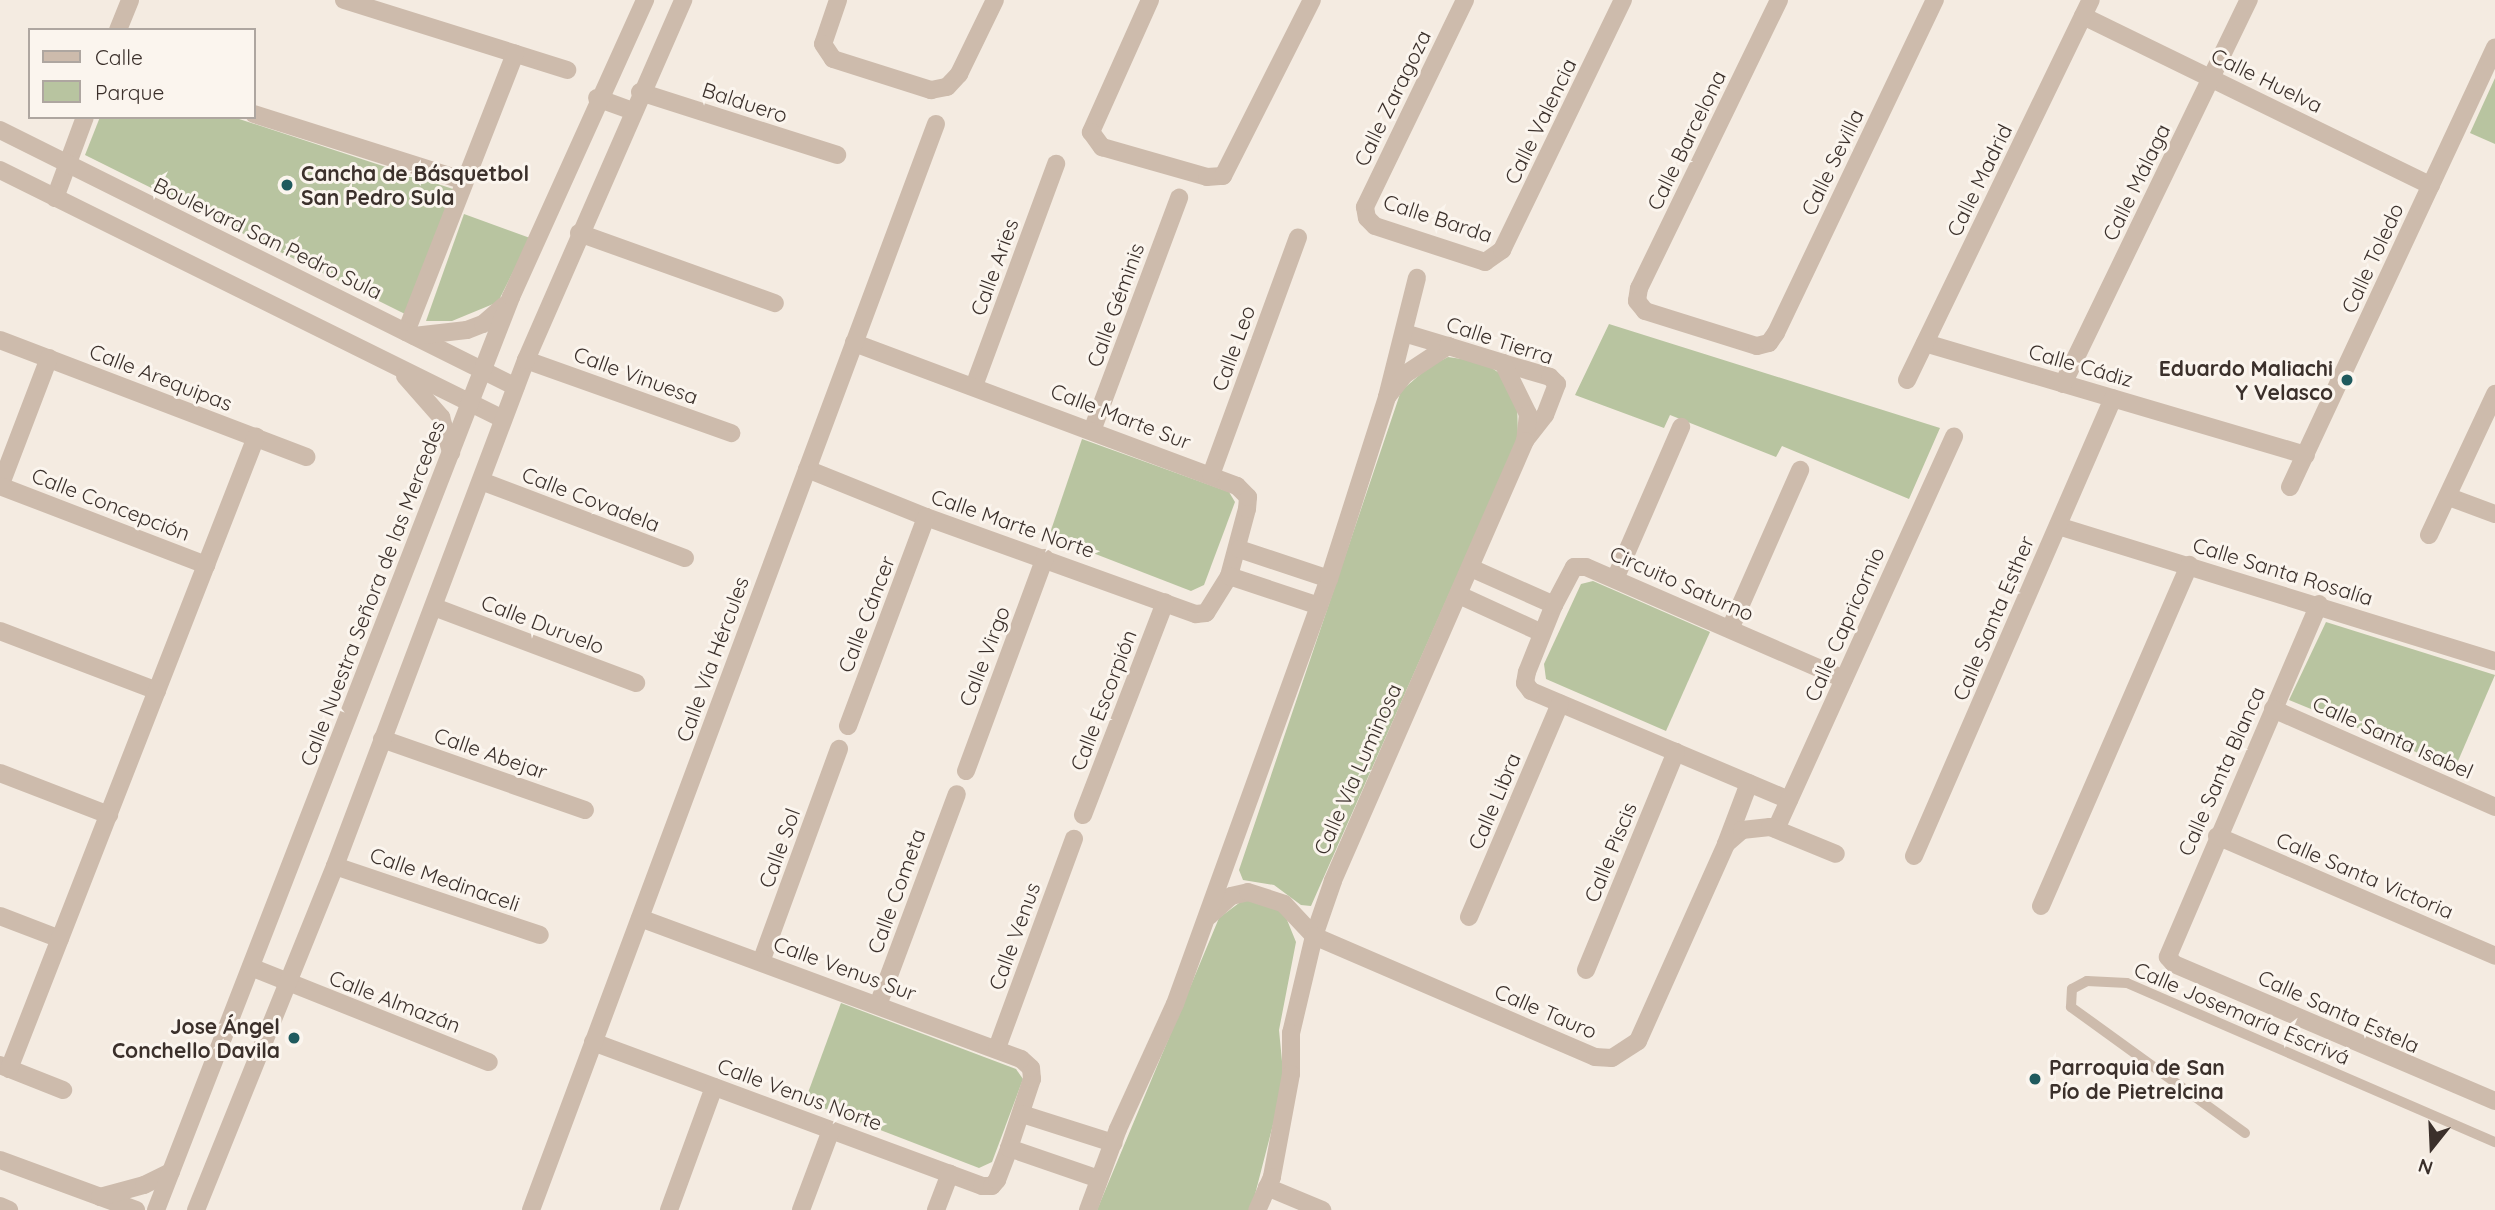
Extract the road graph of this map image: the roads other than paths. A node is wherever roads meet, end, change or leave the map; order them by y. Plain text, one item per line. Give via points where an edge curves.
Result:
1 (130, 0) edge
2 (344, 0) edge
3 (645, 0) edge
4 (683, 0) edge
5 (838, 0) edge
6 (995, 0) edge
7 (1150, 0) edge
8 (1312, 0) edge
9 (1465, 0) edge
10 (1623, 0) edge
11 (1779, 0) edge
12 (1935, 0) edge
13 (2249, 0) edge
14 (2087, 8) edge
15 (119, 28) edge
16 (2495, 47) edge
17 (514, 54) junction
18 (567, 70) dead end
19 (2211, 78) junction
20 (640, 92) junction
21 (597, 97) junction
22 (632, 111) junction
23 (256, 115) edge
24 (84, 119) edge
25 (936, 124) dead end
26 (0, 130) edge
27 (837, 155) dead end
28 (68, 164) junction
29 (1056, 164) dead end
30 (0, 170) edge
31 (465, 181) junction
32 (2431, 186) junction
33 (55, 198) junction
34 (1179, 198) dead end
35 (1367, 218) joint
36 (579, 233) junction
37 (1298, 237) dead end
38 (1495, 260) joint
39 (1417, 278) dead end
40 (512, 297) junction
41 (775, 303) dead end
42 (1404, 333) junction
43 (410, 334) junction
44 (0, 340) edge
45 (854, 343) junction
46 (1769, 343) joint
47 (1925, 343) junction
48 (1448, 346) junction
49 (49, 358) junction
50 (526, 360) junction
51 (1503, 363) junction
52 (398, 368) junction
53 (482, 372) junction
54 (1907, 380) dead end
55 (2063, 384) junction
56 (974, 386) junction
57 (516, 387) junction
58 (2495, 394) edge
59 (1387, 397) junction
60 (2113, 398) junction
61 (470, 405) junction
62 (503, 419) junction
63 (1681, 427) dead end
64 (1093, 428) junction
65 (731, 433) dead end
66 (256, 437) junction
67 (1954, 437) dead end
68 (1525, 441) junction
69 (451, 453) junction
70 (2306, 454) junction
71 (306, 457) dead end
72 (807, 469) junction
73 (1800, 470) dead end
74 (1211, 475) junction
75 (481, 481) junction
76 (0, 486) edge
77 (2290, 487) dead end
78 (2449, 497) junction
79 (2495, 514) edge
80 (926, 517) junction
81 (2058, 526) junction
82 (2429, 535) dead end
83 (1239, 549) junction
84 (685, 558) dead end
85 (1045, 558) junction
86 (205, 565) junction
87 (2189, 565) junction
88 (1471, 568) junction
89 (1229, 576) junction
90 (1329, 579) junction
91 (1615, 579) junction
92 (1458, 595) junction
93 (1164, 602) junction
94 (2319, 604) junction
95 (1554, 605) junction
96 (1318, 606) junction
97 (435, 607) junction
98 (1206, 613) joint
99 (1730, 629) junction
100 (0, 631) edge
101 (1542, 633) junction
102 (2495, 661) edge
103 (1844, 679) junction
104 (636, 683) dead end
105 (157, 691) junction
106 (1560, 704) junction
107 (2273, 709) junction
108 (848, 726) dead end
109 (382, 739) junction
110 (839, 749) dead end
111 (1676, 752) junction
112 (966, 771) dead end
113 (0, 773) edge
114 (1749, 783) junction
115 (957, 794) dead end
116 (1789, 800) junction
117 (2495, 807) edge
118 (586, 810) dead end
119 (109, 814) junction
120 (1083, 815) dead end
121 (1776, 829) junction
122 (2217, 836) junction
123 (1074, 839) dead end
124 (1726, 844) junction
125 (1836, 855) dead end
126 (1914, 856) dead end
127 (335, 866) junction
128 (2041, 906) dead end
129 (0, 916) edge
130 (1469, 917) dead end
131 (640, 918) junction
132 (1204, 922) junction
133 (540, 935) dead end
134 (1314, 936) junction
135 (60, 939) junction
136 (2495, 956) edge
137 (2168, 957) joint
138 (761, 962) junction
139 (251, 967) junction
140 (1586, 970) dead end
141 (285, 982) junction
142 (878, 1005) junction
143 (593, 1042) junction
144 (997, 1048) junction
145 (489, 1062) dead end
146 (5, 1067) edge
147 (714, 1087) junction
148 (63, 1090) dead end
149 (2495, 1101) edge
150 (1022, 1114) junction
151 (831, 1130) junction
152 (2245, 1133) dead end
153 (2495, 1142) edge
154 (1112, 1143) junction
155 (1009, 1148) junction
156 (0, 1160) edge
157 (172, 1171) junction
158 (950, 1174) junction
159 (1099, 1179) junction
160 (1267, 1187) junction
161 (100, 1196) junction
162 (0, 1206) edge
163 (9, 1210) edge
164 (136, 1210) edge
165 (156, 1210) edge
166 (197, 1210) edge
167 (531, 1210) edge
168 (669, 1210) edge
169 (801, 1210) edge
170 (936, 1210) edge
171 (1088, 1210) edge
172 (1257, 1210) edge
173 (1322, 1210) edge

1 - 15 street
2 - 17 street
3 - 21 street, Calle Nuestra Señora de las Mercedes
4 - 20 street
5 - 6 street via 823,44 833,58 931,90 947,87 959,74
7 - 8 street via 1091,132 1102,147 1207,177 1223,176
9 - 35 street, Calle Zaragoza via 1365,207
10 - 38 street, Calle Valencia
11 - 46 street, Calle Barcelona via 1637,301 1645,311 1758,346
12 - 46 street, Calle Sevilla
13 - 19 street, Calle Málaga
14 - 19 street, Calle Huelva
14 - 47 street, Calle Madrid
16 - 32 street, Calle Toledo
17 - 18 street
17 - 31 street
19 - 32 street, Calle Huelva
19 - 55 street, Calle Málaga
20 - 22 street
20 - 27 street, Balduero
21 - 22 street
21 - 40 street, Calle Nuestra Señora de las Mercedes
22 - 36 street
23 - 31 street
24 - 28 street
25 - 45 street, Calle Vía Hércules
26 - 28 street, Boulevard San Pedro Sula
28 - 33 street
28 - 43 street, Boulevard San Pedro Sula
29 - 56 street, Calle Aries
30 - 33 street
31 - 43 street
32 - 70 street, Calle Toledo
33 - 52 street
34 - 64 street, Calle Géminis
35 - 38 street, Calle Barda via 1375,226 1485,262
36 - 41 street
36 - 50 street
37 - 74 street, Calle Leo
39 - 42 street
40 - 43 street via 483,324
40 - 53 street, Calle Nuestra Señora de las Mercedes
42 - 48 street, Calle Tierra
42 - 59 street
43 - 53 street, Boulevard San Pedro Sula
44 - 49 street, Calle Arequipas
45 - 56 street, Calle Marte Sur
45 - 72 street, Calle Vía Hércules
47 - 54 street, Calle Madrid
47 - 55 street, Calle Cádiz
48 - 51 street, Calle Tierra
48 - 59 street via 1404,375
49 - 66 street, Calle Arequipas
49 - 76 street
50 - 57 street
50 - 65 street, Calle Vinuesa
51 - 68 street, Calle Vía Luminosa via 1528,414
51 - 68 street, Calle Tierra via 1550,377 1557,384 1545,415
52 - 61 street
52 - 69 street via 441,417
53 - 57 street, Boulevard San Pedro Sula
53 - 61 street, Calle Nuestra Señora de las Mercedes
55 - 60 street, Calle Cádiz
56 - 64 street, Calle Marte Sur
57 - 62 street
58 - 78 street
59 - 90 street
60 - 70 street, Calle Cádiz
60 - 81 street, Calle Santa Esther
61 - 62 street
61 - 69 street, Calle Nuestra Señora de las Mercedes
62 - 75 street
63 - 91 street
64 - 74 street, Calle Marte Sur
66 - 71 street, Calle Arequipas
66 - 86 street
67 - 103 street, Calle Capricornio
68 - 88 street, Calle Vía Luminosa
69 - 139 street, Calle Nuestra Señora de las Mercedes
70 - 77 street, Calle Toledo
72 - 80 street, Calle Marte Norte
72 - 131 street, Calle Vía Hércules
73 - 99 street
74 - 83 street, Calle Marte Sur via 1237,486 1248,497
75 - 84 street, Calle Covadela
75 - 97 street
76 - 86 street, Calle Concepción
78 - 79 street
78 - 82 street
80 - 85 street, Calle Marte Norte
80 - 108 street, Calle Cáncer
81 - 87 street, Calle Santa Rosalía
81 - 126 street, Calle Santa Esther
83 - 89 street, Calle Marte Sur
83 - 90 street
85 - 93 street, Calle Marte Norte
85 - 112 street, Calle Virgo
86 - 105 street
87 - 94 street, Calle Santa Rosalía
87 - 128 street
88 - 92 street, Calle Vía Luminosa
88 - 95 street
89 - 96 street
89 - 98 street, Calle Marte Sur
90 - 96 street
91 - 95 street, Circuito Saturno via 1574,567
91 - 99 street, Circuito Saturno
92 - 101 street
92 - 134 street, Calle Vía Luminosa via 1333,881
93 - 98 street, Calle Marte Norte
93 - 120 street, Calle Escorpión
94 - 102 street, Calle Santa Rosalía
94 - 107 street, Calle Santa Blanca
95 - 101 street, Circuito Saturno
96 - 132 street
97 - 104 street, Calle Duruelo
97 - 109 street
99 - 103 street, Circuito Saturno
100 - 105 street
101 - 106 street, Circuito Saturno via 1525,683 1531,691
103 - 116 street, Calle Capricornio
105 - 119 street
106 - 111 street, Circuito Saturno
106 - 130 street, Calle Libra
107 - 117 street, Calle Santa Isabel
107 - 122 street, Calle Santa Blanca
109 - 118 street, Calle Abejar
109 - 127 street
110 - 138 street, Calle Sol
111 - 114 street, Circuito Saturno
111 - 140 street, Calle Piscis
113 - 119 street
114 - 116 street, Circuito Saturno
114 - 124 street, Calle Tauro
115 - 142 street, Calle Cometa
116 - 121 street, Calle Capricornio
119 - 135 street
121 - 124 street via 1742,830
121 - 125 street
122 - 136 street, Calle Santa Victoria
122 - 137 street, Calle Santa Blanca
123 - 144 street, Calle Venus
124 - 134 street, Calle Tauro via 1638,1041 1612,1058 1595,1057
127 - 133 street, Calle Medinaceli
127 - 141 street
129 - 135 street
131 - 138 street, Calle Venus Sur
131 - 143 street, Calle Vía Hércules
132 - 134 street via 1231,897 1248,892 1284,904
132 - 154 street via 1175,1004
134 - 160 street, Calle Vía Luminosa via 1291,1033 1291,1074
135 - 146 street
137 - 149 street, Calle Santa Estela via 2174,964
138 - 142 street, Calle Venus Sur
139 - 141 street, Calle Almazán
139 - 157 street, Calle Nuestra Señora de las Mercedes
141 - 145 street, Calle Almazán
141 - 166 street
142 - 144 street, Calle Venus Sur
143 - 147 street, Calle Venus Norte
143 - 167 street, Calle Vía Hércules
144 - 150 street, Calle Venus Sur via 1031,1068
146 - 148 street
147 - 151 street, Calle Venus Norte
147 - 168 street
150 - 154 street
150 - 155 street
151 - 158 street, Calle Venus Norte
151 - 169 street
152 - 153 lane, Calle Josemaría Escrivá via 2071,1007 2072,989 2087,981 2127,983
154 - 159 street
155 - 158 street, Calle Venus Norte via 992,1186
155 - 159 street
156 - 161 street
157 - 161 street via 144,1185
157 - 165 street, Calle Nuestra Señora de las Mercedes
158 - 170 street
159 - 171 street
160 - 172 street, Calle Vía Luminosa
160 - 173 street
161 - 164 street
162 - 163 street

